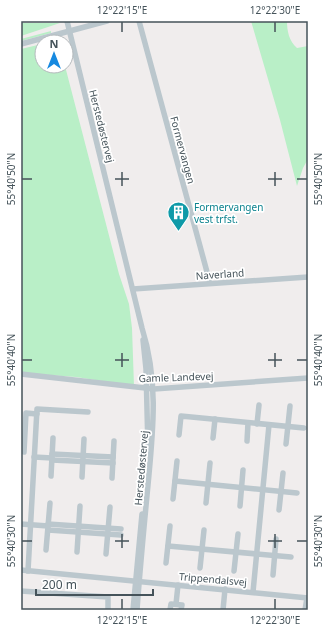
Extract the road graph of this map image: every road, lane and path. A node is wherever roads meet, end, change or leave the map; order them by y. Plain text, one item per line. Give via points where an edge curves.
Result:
1 (67, 21) edge
2 (107, 21) edge
3 (139, 21) edge
4 (70, 31) junction
5 (21, 44) edge
6 (308, 277) edge
7 (210, 284) junction
8 (133, 289) junction
9 (142, 328) junction
10 (21, 374) edge
11 (308, 378) edge
12 (146, 389) junction
13 (154, 389) junction
14 (259, 405) dead end
15 (290, 406) dead end
16 (88, 412) dead end
17 (37, 414) junction
18 (214, 419) junction
19 (248, 423) junction
20 (257, 424) junction
21 (269, 425) junction
22 (288, 427) junction
23 (304, 428) dead end
24 (179, 435) dead end
25 (53, 438) dead end
26 (212, 438) dead end
27 (84, 439) dead end
28 (247, 441) dead end
29 (114, 442) dead end
30 (286, 444) dead end
31 (23, 452) edge
32 (34, 455) junction
33 (83, 456) junction
34 (52, 457) junction
35 (113, 460) junction
36 (177, 461) dead end
37 (83, 462) junction
38 (210, 463) dead end
39 (244, 470) dead end
40 (283, 473) dead end
41 (51, 476) dead end
42 (82, 477) dead end
43 (112, 478) dead end
44 (175, 481) junction
45 (208, 484) junction
46 (242, 487) junction
47 (263, 489) junction
48 (281, 491) junction
49 (297, 493) dead end
50 (173, 499) dead end
51 (50, 503) dead end
52 (206, 503) dead end
53 (80, 506) dead end
54 (240, 506) dead end
55 (110, 507) dead end
56 (279, 510) dead end
57 (21, 524) edge
58 (30, 525) junction
59 (170, 526) dead end
60 (48, 527) junction
61 (78, 529) junction
62 (204, 530) dead end
63 (108, 531) junction
64 (121, 532) dead end
65 (238, 534) dead end
66 (276, 539) dead end
67 (168, 546) junction
68 (202, 549) junction
69 (46, 550) dead end
70 (77, 552) dead end
71 (236, 552) junction
72 (106, 554) dead end
73 (256, 554) junction
74 (275, 556) junction
75 (291, 557) dead end
76 (166, 563) dead end
77 (200, 568) dead end
78 (21, 570) edge
79 (28, 570) junction
80 (234, 571) dead end
81 (273, 576) dead end
82 (137, 581) junction
83 (178, 587) junction
84 (225, 591) junction
85 (21, 592) edge
86 (253, 592) junction
87 (307, 600) edge
88 (176, 602) junction
89 (223, 607) edge
90 (108, 610) edge
91 (133, 610) edge
92 (137, 610) edge
93 (170, 610) edge
94 (181, 610) edge
95 (305, 610) edge

1 - 4 street, Herstedøstervej
2 - 4 street
3 - 7 street, Formervangen
4 - 5 street
4 - 8 street, Herstedøstervej
6 - 7 street, Naverland
7 - 8 street, Naverland
8 - 9 street, Herstedøstervej
9 - 12 street, Herstedøstervej
9 - 13 street, Herstedøstervej via 148,347
10 - 12 street, Gamle Landevej
11 - 13 street, Gamle Landevej
12 - 13 street, Gamle Landevej
12 - 82 street, Herstedøstervej via 148,447
13 - 82 street, Herstedøstervej via 153,433
14 - 20 street
15 - 22 street
16 - 17 street via 37,409
17 - 31 street via 26,413
17 - 32 street
18 - 19 street
18 - 24 street via 181,416
18 - 26 street
19 - 20 street
19 - 28 street
20 - 21 street
21 - 22 street
21 - 47 street
22 - 23 street
22 - 30 street
25 - 34 street
27 - 33 street
29 - 35 street
31 - 32 street
32 - 34 street
32 - 58 street
33 - 34 street
33 - 35 street
33 - 37 street
34 - 37 street
34 - 41 street
35 - 37 street
35 - 43 street
36 - 44 street
37 - 42 street
38 - 45 street
39 - 46 street
40 - 48 street
44 - 45 street
44 - 50 street
45 - 46 street
45 - 52 street
46 - 47 street
46 - 54 street
47 - 48 street
47 - 73 street
48 - 49 street
48 - 56 street
51 - 60 street
53 - 61 street
55 - 63 street
57 - 58 street
58 - 60 street
58 - 79 street
59 - 67 street
60 - 61 street
60 - 69 street
61 - 63 street
61 - 70 street
62 - 68 street
63 - 64 street
63 - 72 street
65 - 71 street
66 - 74 street
67 - 68 street
67 - 76 street
68 - 71 street
68 - 77 street
71 - 73 street
71 - 80 street
73 - 74 street
73 - 86 street
74 - 75 street
74 - 81 street
78 - 79 street, Trippendalsvej
79 - 82 street, Trippendalsvej
82 - 83 street, Trippendalsvej
82 - 91 street, Herstedøstervej
82 - 92 street, Herstedøstervej
83 - 84 street, Trippendalsvej
83 - 88 street
84 - 86 street, Trippendalsvej
84 - 89 street
85 - 90 street via 108,598
86 - 87 street, Trippendalsvej
87 - 95 street
88 - 93 street via 171,604
88 - 94 street via 182,605

